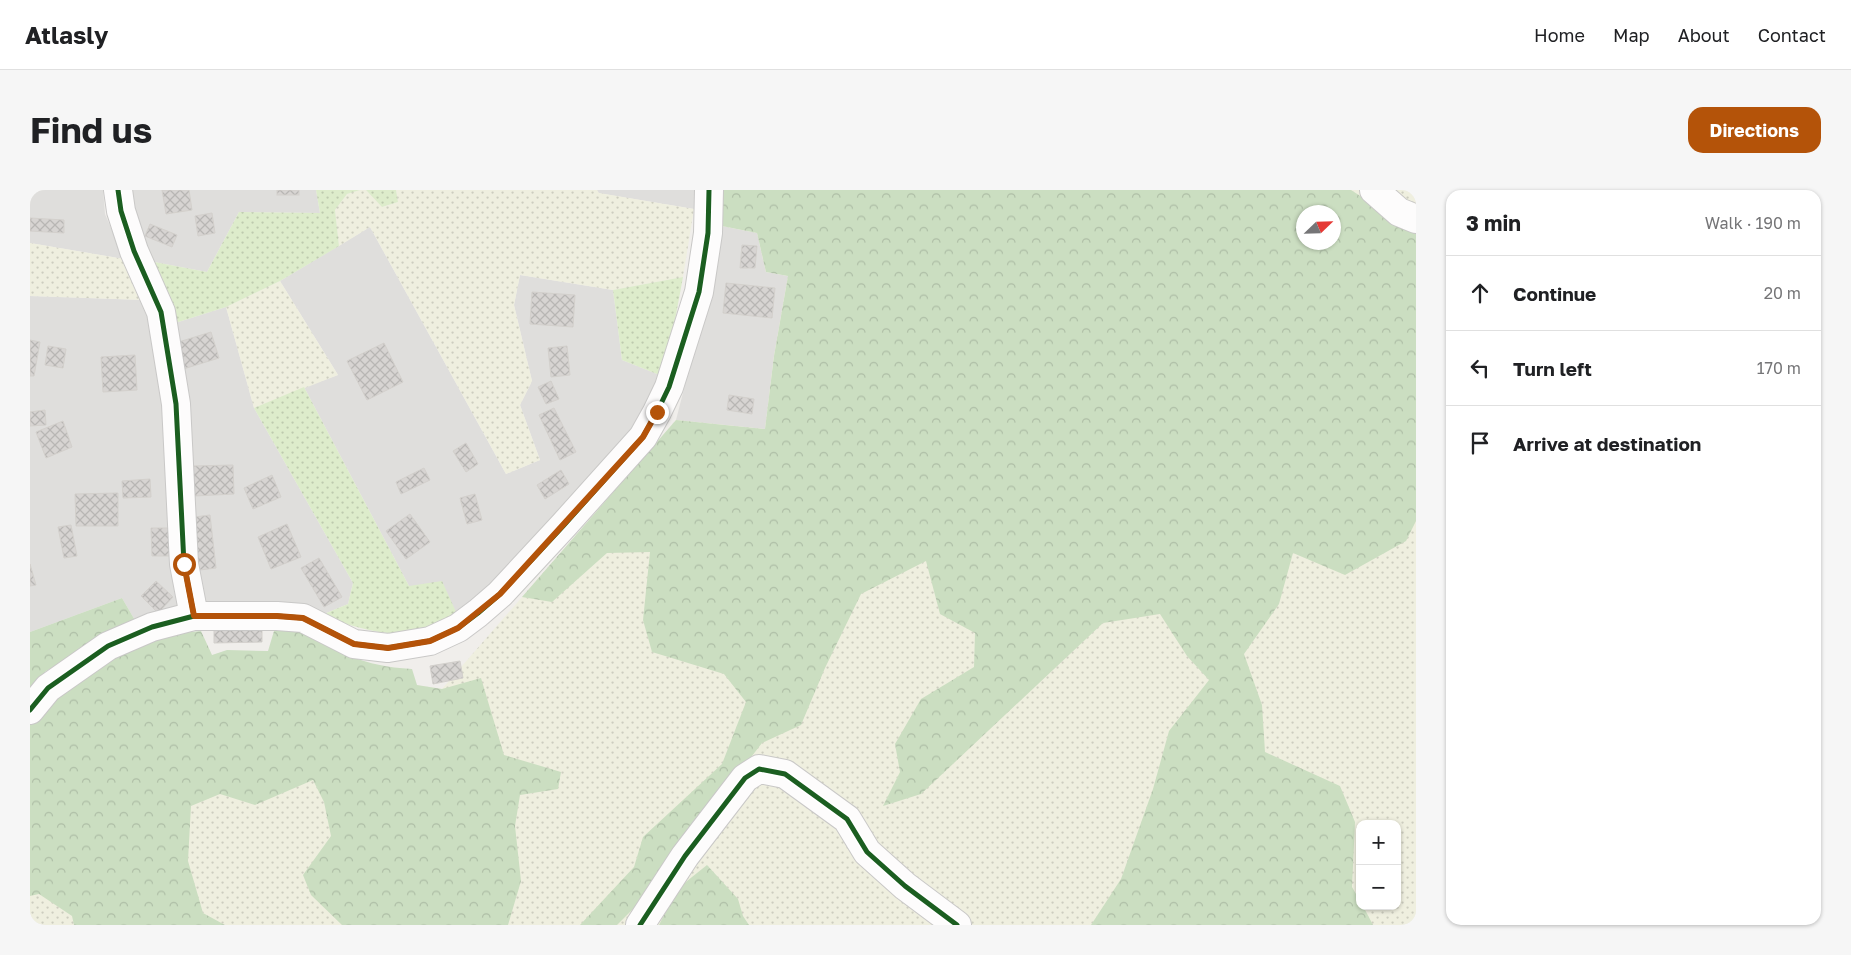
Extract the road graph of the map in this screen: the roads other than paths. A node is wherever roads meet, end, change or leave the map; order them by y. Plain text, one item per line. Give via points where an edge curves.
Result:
1 (118, 190) edge
2 (710, 190) edge
3 (1374, 190) edge
4 (1416, 219) edge
5 (194, 616) junction
6 (30, 710) edge
7 (640, 925) edge
8 (957, 925) edge

1 - 5 street via 134,251 161,312 176,404 184,564
2 - 5 street via 708,233 699,292 657,412 643,437 500,594 478,613 458,628 430,641 388,648 354,644 303,618
3 - 4 street via 1399,212
5 - 6 street via 152,627 108,646 48,688
7 - 8 street via 685,856 745,778 760,769 784,774 847,819 867,852

